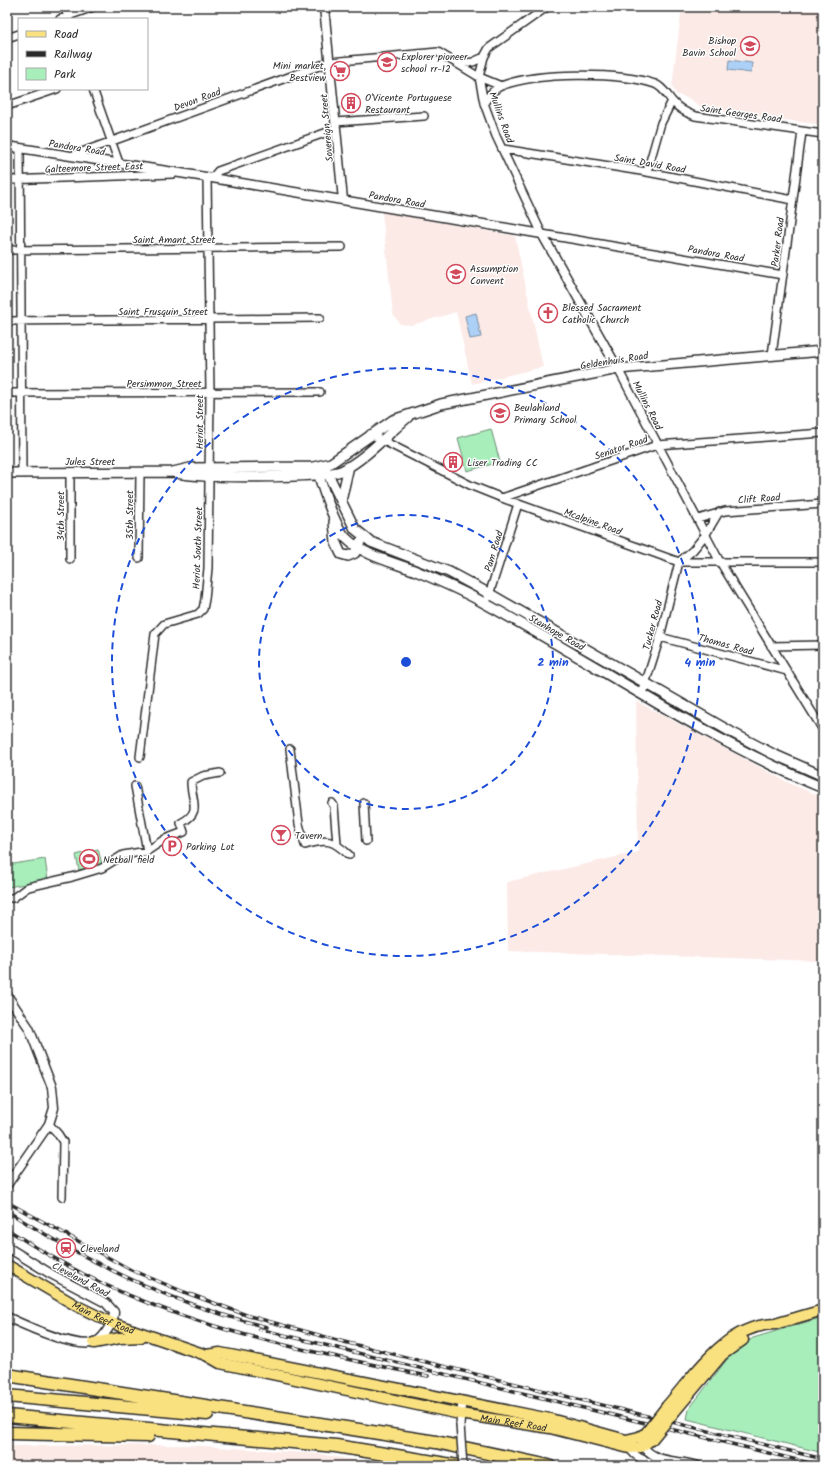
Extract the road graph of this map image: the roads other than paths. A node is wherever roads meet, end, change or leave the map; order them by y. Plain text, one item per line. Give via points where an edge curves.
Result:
1 (64, 7) edge
2 (94, 7) edge
3 (324, 7) edge
4 (547, 7) edge
5 (68, 18) edge
6 (18, 34) edge
7 (7, 38) edge
8 (484, 58) junction
9 (330, 62) junction
10 (459, 64) junction
11 (479, 77) junction
12 (501, 86) junction
13 (54, 90) edge
14 (93, 90) edge
15 (672, 101) junction
16 (484, 103) junction
17 (7, 106) edge
18 (424, 116) dead end
19 (336, 125) junction
20 (802, 132) junction
21 (823, 134) edge
22 (111, 140) junction
23 (7, 146) edge
24 (20, 148) junction
25 (502, 149) junction
26 (71, 156) junction
27 (119, 164) junction
28 (647, 172) junction
29 (182, 174) junction
30 (209, 177) junction
31 (7, 180) edge
32 (20, 180) junction
33 (343, 200) junction
34 (793, 200) junction
35 (542, 234) junction
36 (342, 247) dead end
37 (209, 248) junction
38 (7, 250) edge
39 (21, 250) junction
40 (783, 275) junction
41 (320, 318) dead end
42 (209, 320) junction
43 (7, 321) edge
44 (20, 321) junction
45 (823, 351) edge
46 (772, 355) junction
47 (618, 369) junction
48 (7, 392) edge
49 (21, 392) junction
50 (320, 392) dead end
51 (210, 393) junction
52 (412, 413) junction
53 (823, 433) edge
54 (370, 434) junction
55 (381, 440) junction
56 (657, 445) junction
57 (349, 466) junction
58 (322, 470) junction
59 (140, 472) junction
60 (209, 472) junction
61 (7, 473) edge
62 (22, 473) junction
63 (70, 473) junction
64 (502, 498) junction
65 (341, 501) junction
66 (518, 504) junction
67 (823, 504) edge
68 (333, 512) junction
69 (719, 512) junction
70 (698, 519) junction
71 (706, 534) junction
72 (361, 536) junction
73 (359, 547) junction
74 (139, 558) dead end
75 (70, 559) dead end
76 (679, 562) junction
77 (720, 562) junction
78 (823, 562) edge
79 (449, 572) junction
80 (442, 582) junction
81 (490, 594) junction
82 (486, 604) junction
83 (660, 637) junction
84 (823, 645) edge
85 (771, 646) junction
86 (607, 661) junction
87 (602, 670) junction
88 (787, 670) junction
89 (646, 683) junction
90 (642, 694) junction
91 (823, 730) edge
92 (290, 749) dead end
93 (140, 757) dead end
94 (220, 773) dead end
95 (823, 776) edge
96 (135, 786) dead end
97 (823, 788) edge
98 (332, 803) dead end
99 (364, 803) dead end
100 (366, 841) dead end
101 (337, 844) junction
102 (147, 851) junction
103 (349, 855) dead end
104 (7, 898) edge
105 (7, 995) edge
106 (49, 1124) junction
107 (7, 1185) edge
108 (62, 1197) dead end
109 (7, 1247) edge
110 (7, 1265) edge
111 (823, 1310) edge
112 (7, 1317) edge
113 (112, 1323) junction
114 (153, 1338) junction
115 (94, 1343) junction
116 (206, 1355) junction
117 (7, 1374) edge
118 (7, 1396) edge
119 (462, 1401) junction
120 (460, 1414) junction
121 (7, 1416) edge
122 (339, 1427) junction
123 (567, 1428) junction
124 (7, 1433) edge
125 (283, 1441) junction
126 (641, 1441) junction
127 (627, 1444) junction
128 (683, 1464) edge
129 (458, 1466) edge
130 (463, 1466) edge
131 (549, 1466) edge
132 (699, 1466) edge

1 - 5 street
2 - 5 street
3 - 9 street, Sovereign Street
4 - 8 street via 493,44
6 - 7 street
8 - 10 street
8 - 11 street
9 - 10 street, Mullins Road via 434,52 443,54
9 - 19 street, Sovereign Street
9 - 22 street, Devon Road
10 - 11 street, Mullins Road
11 - 12 street, Mullins Road
11 - 16 street, Mullins Road
12 - 15 street, Saint Georges Road via 544,77 602,76 654,84 664,90
12 - 16 street via 492,92
13 - 17 street
14 - 22 street
15 - 20 street, Saint Georges Road via 694,116
15 - 28 street via 661,123
16 - 25 street, Mullins Road
18 - 19 street
19 - 30 street via 218,171
19 - 33 street, Sovereign Street
20 - 21 street, Saint Georges Road
20 - 34 street, Parker Road
22 - 26 street, Devon Road
22 - 27 street
23 - 24 street, Pandora Road
24 - 26 street, Pandora Road
24 - 32 street
25 - 28 street, Saint David Road
25 - 35 street, Mullins Road
26 - 27 street, Pandora Road
27 - 29 street, Pandora Road
28 - 34 street, Saint David Road
29 - 30 street, Pandora Road
29 - 32 street, Galteemore Street East
30 - 33 street, Pandora Road
30 - 37 street, Heriot Street
31 - 32 street, Galteemore Street East
32 - 39 street
33 - 35 street, Pandora Road
34 - 40 street, Parker Road
35 - 40 street, Pandora Road
35 - 47 street, Mullins Road
36 - 37 street, Saint Amant Street
37 - 39 street, Saint Amant Street
37 - 42 street, Heriot Street
38 - 39 street, Saint Amant Street
39 - 44 street
40 - 46 street, Parker Road
41 - 42 street, Saint Frusquin Street
42 - 44 street, Saint Frusquin Street
42 - 51 street, Heriot Street
43 - 44 street, Saint Frusquin Street
44 - 49 street
45 - 46 main road, Geldenhuis Road
46 - 47 main road, Geldenhuis Road
47 - 52 main road, Geldenhuis Road via 441,404
47 - 56 street, Mullins Road
48 - 49 street, Persimmon Street
49 - 51 street, Persimmon Street
49 - 62 street
50 - 51 street, Persimmon Street
51 - 60 street, Heriot Street
52 - 54 main road, Geldenhuis Road via 393,420
52 - 55 main road, Geldenhuis Road
53 - 56 street, Senator Road
54 - 55 street, Mcalpine Road
54 - 58 main road, Geldenhuis Road
55 - 57 main road, Geldenhuis Road
55 - 64 street, Mcalpine Road via 472,486
56 - 64 street, Senator Road
56 - 70 street, Mullins Road
57 - 58 main road, Geldenhuis Road via 339,472
57 - 65 main road
58 - 60 main road, Jules Street
58 - 65 main road
58 - 68 main road, Stanhope Road
59 - 60 main road, Jules Street via 173,472 185,468
59 - 63 main road, Jules Street
59 - 74 street, 35th Street
60 - 93 street, Heriot South Street via 208,568 204,605 198,614 164,624 155,634
61 - 62 main road, Jules Street
62 - 63 main road, Jules Street
63 - 75 street, 34th Street
64 - 66 street, Mcalpine Road
65 - 72 main road
66 - 76 street, Mcalpine Road
66 - 81 street, Pam Road
67 - 69 street, Clift Road
68 - 73 main road, Stanhope Road via 346,538
68 - 73 main road via 336,543 340,552 351,556
69 - 70 street, Clift Road
69 - 71 street
70 - 71 street, Mullins Road
71 - 76 street
71 - 77 street, Mullins Road
72 - 73 main road
72 - 79 main road, Stanhope Road
73 - 80 main road, Stanhope Road
76 - 77 street, Mcalpine Road
76 - 83 street, Tucker Road
77 - 78 street, Mcalpine Road
77 - 85 street, Mullins Road
79 - 80 main road
79 - 81 main road, Stanhope Road
80 - 82 main road, Stanhope Road
81 - 82 street, Pam Road
81 - 86 main road, Stanhope Road
82 - 87 main road, Stanhope Road
83 - 88 street, Thomas Road
83 - 89 street, Tucker Road
84 - 85 street
85 - 88 street, Mullins Road
86 - 87 main road
86 - 89 main road, Stanhope Road
87 - 90 main road, Stanhope Road
88 - 91 street, Mullins Road
89 - 90 street, Tucker Road
89 - 95 main road, Stanhope Road via 766,751
90 - 97 main road, Stanhope Road via 780,770
92 - 101 street via 299,824 305,845 324,841
94 - 102 street via 203,776 191,782 195,807 189,820 181,823 184,832
96 - 102 street
98 - 101 street
99 - 100 street
101 - 103 street
102 - 104 street via 123,855 102,868 28,887 13,898
105 - 106 street via 29,1028 52,1087 54,1108
106 - 107 street
106 - 108 street via 63,1142
109 - 113 street, Cleveland Road via 50,1274 106,1303 114,1312
110 - 113 main road, Main Reef Road via 77,1306
111 - 126 main road, bridge via 748,1330 722,1345 671,1409
112 - 115 street via 61,1338
113 - 114 main road, Main Reef Road
113 - 115 street
114 - 115 main road via 127,1337
114 - 116 main road, Main Reef Road
116 - 119 main road, Main Reef Road via 220,1353
116 - 120 main road, Main Reef Road via 220,1363 235,1367
117 - 122 highway
118 - 122 highway
119 - 120 street
119 - 123 main road, Main Reef Road
120 - 123 main road, Main Reef Road
120 - 130 street, bridge
121 - 125 highway
122 - 131 highway via 436,1442
123 - 127 main road, Main Reef Road
124 - 125 highway
125 - 129 highway via 336,1446
126 - 127 main road, Main Reef Road
126 - 128 street via 657,1457
127 - 128 street via 634,1455 646,1460
128 - 132 street

